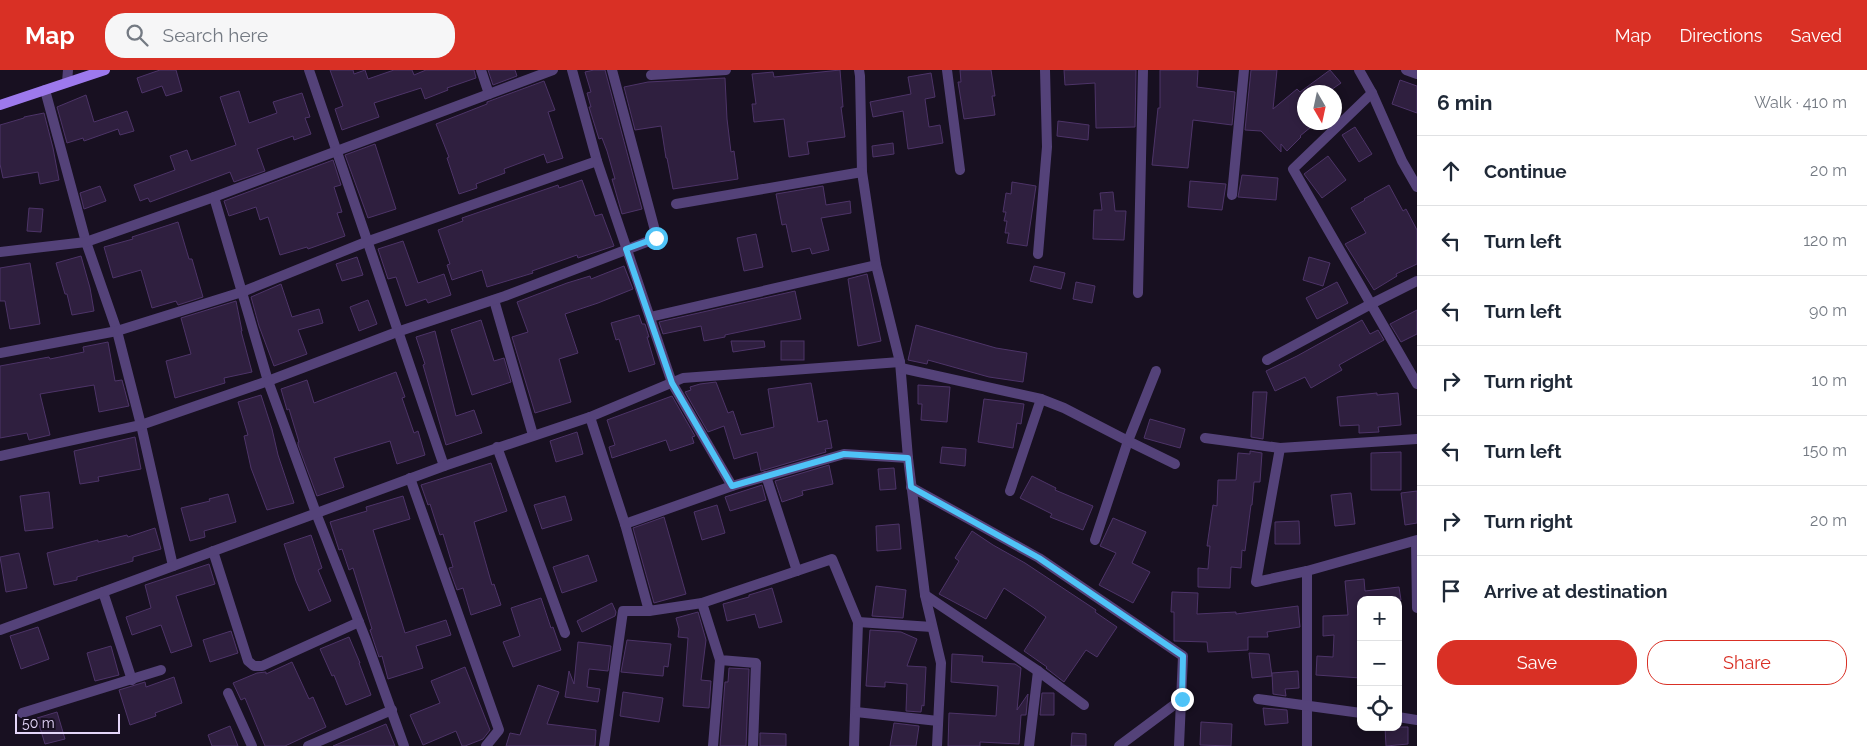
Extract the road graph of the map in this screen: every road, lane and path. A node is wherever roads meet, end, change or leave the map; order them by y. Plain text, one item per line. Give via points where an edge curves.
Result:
1 (68, 70) edge
2 (105, 70) edge
3 (308, 70) edge
4 (481, 70) edge
5 (553, 70) edge
6 (572, 70) edge
7 (612, 70) edge
8 (726, 70) edge
9 (859, 70) edge
10 (947, 70) edge
11 (1045, 70) edge
12 (1144, 70) edge
13 (1244, 70) edge
14 (1359, 70) edge
15 (1406, 70) edge
16 (1417, 74) edge
17 (651, 75) dead end
18 (67, 82) junction
19 (45, 90) junction
20 (1372, 93) junction
21 (488, 94) junction
22 (0, 105) edge
23 (336, 152) junction
24 (597, 161) junction
25 (1402, 161) junction
26 (1417, 166) edge
27 (960, 170) dead end
28 (862, 172) junction
29 (1417, 187) edge
30 (1232, 195) dead end
31 (214, 197) junction
32 (676, 204) dead end
33 (86, 242) junction
34 (366, 242) junction
35 (626, 249) junction
36 (0, 252) edge
37 (1038, 254) dead end
38 (876, 265) junction
39 (1417, 281) edge
40 (242, 292) junction
41 (1138, 293) dead end
42 (494, 300) junction
43 (1371, 304) junction
44 (650, 317) junction
45 (117, 332) junction
46 (397, 332) junction
47 (0, 353) edge
48 (1268, 360) dead end
49 (901, 365) junction
50 (1156, 371) dead end
51 (268, 381) junction
52 (672, 383) junction
53 (1417, 384) edge
54 (1041, 400) junction
55 (590, 417) junction
56 (141, 425) junction
57 (533, 435) junction
58 (1205, 438) dead end
59 (1417, 439) edge
60 (1128, 441) junction
61 (497, 448) junction
62 (1280, 448) junction
63 (0, 456) edge
64 (908, 458) junction
65 (1175, 464) dead end
66 (444, 466) junction
67 (766, 476) junction
68 (410, 478) junction
69 (732, 486) junction
70 (911, 487) junction
71 (1010, 491) dead end
72 (316, 513) junction
73 (625, 524) junction
74 (1095, 540) dead end
75 (1416, 541) edge
76 (213, 551) junction
77 (173, 566) junction
78 (797, 571) junction
79 (1307, 571) junction
80 (103, 592) junction
81 (925, 595) junction
82 (702, 603) junction
83 (1417, 608) edge
84 (649, 611) junction
85 (359, 622) junction
86 (858, 622) junction
87 (932, 627) junction
88 (0, 630) edge
89 (565, 633) dead end
90 (720, 660) junction
91 (161, 670) dead end
92 (1038, 671) junction
93 (132, 680) junction
94 (228, 693) dead end
95 (1182, 699) junction
96 (1258, 699) dead end
97 (1084, 705) dead end
98 (1307, 706) junction
99 (392, 710) junction
100 (856, 712) junction
101 (1357, 712) edge
102 (22, 713) dead end
103 (1402, 718) edge
104 (1417, 720) edge
105 (938, 721) junction
106 (252, 746) edge
107 (308, 746) edge
108 (404, 746) edge
109 (486, 746) edge
110 (604, 746) edge
111 (712, 746) edge
112 (753, 746) edge
113 (854, 746) edge
114 (937, 746) edge
115 (1029, 746) edge
116 (1119, 746) edge
117 (1179, 746) edge
118 (1308, 746) edge

1 - 18 street
2 - 18 street
3 - 23 street
4 - 21 street
5 - 21 street
6 - 24 street
7 - 35 street via 656,238
8 - 17 street
9 - 28 street
10 - 27 street
11 - 37 street via 1047,147
12 - 41 street
13 - 30 street
14 - 20 street
15 - 16 street
18 - 19 street
19 - 22 street
19 - 33 street
20 - 25 street
20 - 43 street via 1293,169
21 - 23 street
23 - 31 street
23 - 34 street
24 - 34 street
24 - 35 street
25 - 26 street
25 - 29 street
28 - 32 street
28 - 38 street
31 - 33 street
31 - 40 street
33 - 36 street
33 - 45 street
34 - 40 street
34 - 46 street
35 - 42 street
35 - 44 street
38 - 44 street
38 - 49 street
39 - 43 street
40 - 45 street
40 - 51 street
42 - 46 street
42 - 57 street
43 - 48 street
43 - 53 street
44 - 52 street
45 - 47 street
45 - 56 street
46 - 51 street
46 - 66 street
49 - 52 street via 683,378
49 - 54 street
49 - 64 street
50 - 60 street
51 - 56 street
51 - 72 street
52 - 55 street
52 - 69 street
54 - 60 street via 1064,408
54 - 71 street
55 - 57 street
55 - 73 street
56 - 63 street
56 - 77 street
57 - 61 street
58 - 62 street
59 - 62 street
60 - 65 street
60 - 74 street
61 - 66 street
61 - 89 street
62 - 79 street via 1256,582
64 - 67 street via 844,454
64 - 70 street
66 - 68 street
67 - 69 street
67 - 78 street
68 - 72 street
68 - 109 street via 499,730
69 - 73 street
70 - 81 street
70 - 95 street via 1039,558 1183,656
72 - 76 street
72 - 85 street
73 - 84 street
75 - 79 street
75 - 83 street
76 - 77 street
76 - 85 street via 248,661 254,666 262,666
77 - 80 street
78 - 82 street
78 - 86 street via 832,559
79 - 98 street
80 - 88 street
80 - 93 street
81 - 87 street
81 - 92 street
82 - 84 street
82 - 90 street
84 - 110 street via 624,610
85 - 99 street
86 - 87 street
86 - 100 street
87 - 105 street via 941,663
90 - 111 street
90 - 112 street via 756,664
91 - 93 street
92 - 97 street
92 - 115 street
93 - 102 street
94 - 106 street
95 - 116 street
95 - 117 street
96 - 98 street
98 - 101 street
98 - 118 street
99 - 107 street
99 - 108 street
100 - 105 street
100 - 113 street
103 - 104 street
105 - 114 street

